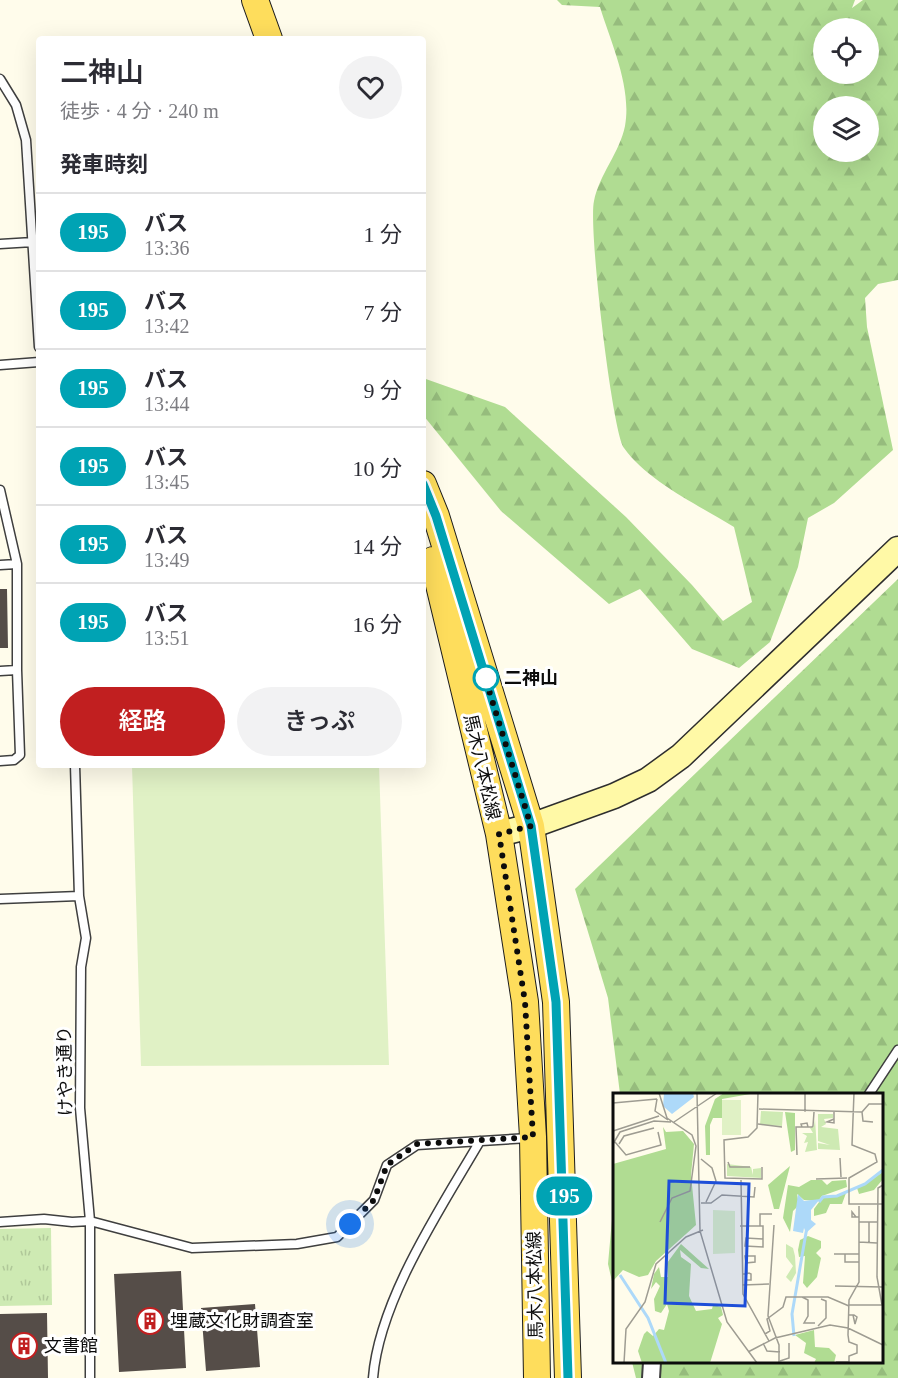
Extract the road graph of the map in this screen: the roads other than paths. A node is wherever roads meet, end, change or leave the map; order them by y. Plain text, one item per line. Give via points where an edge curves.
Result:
1 (255, 0) edge
2 (267, 36) edge
3 (0, 79) edge
4 (33, 242) junction
5 (0, 244) edge
6 (36, 294) edge
7 (36, 362) edge
8 (0, 365) edge
9 (0, 490) edge
10 (426, 491) edge
11 (426, 530) edge
12 (898, 549) edge
13 (17, 564) junction
14 (0, 565) edge
15 (17, 670) junction
16 (0, 671) edge
17 (0, 761) edge
18 (75, 768) edge
19 (531, 826) junction
20 (499, 834) junction
21 (79, 896) junction
22 (0, 899) edge
23 (898, 1050) edge
24 (870, 1093) edge
25 (533, 1137) junction
26 (480, 1141) junction
27 (90, 1221) junction
28 (0, 1222) edge
29 (652, 1363) edge
30 (90, 1378) edge
31 (373, 1378) edge
32 (537, 1378) edge
33 (568, 1378) edge
34 (651, 1378) edge

1 - 2 main road
3 - 4 lane via 16,105 26,140
4 - 5 lane
4 - 6 lane
7 - 8 lane
9 - 13 lane
10 - 19 main road, 馬木八本松線
11 - 20 main road, 馬木八本松線
12 - 19 street via 681,756 648,780
13 - 14 lane
13 - 15 lane
15 - 16 lane
15 - 17 lane via 20,755 14,760
18 - 21 lane, けやき通り
19 - 20 street
19 - 33 main road, 馬木八本松線 via 556,1002
20 - 25 main road, 馬木八本松線 via 525,1002
21 - 22 lane
21 - 27 lane, けやき通り via 86,938 81,967 80,1108
23 - 24 lane
25 - 26 lane
25 - 32 main road, 馬木八本松線
26 - 27 lane via 417,1144 387,1165 374,1200 338,1237 297,1244 192,1248
26 - 31 lane via 393,1301 375,1357
27 - 28 lane
27 - 30 lane, けやき通り
29 - 34 street

